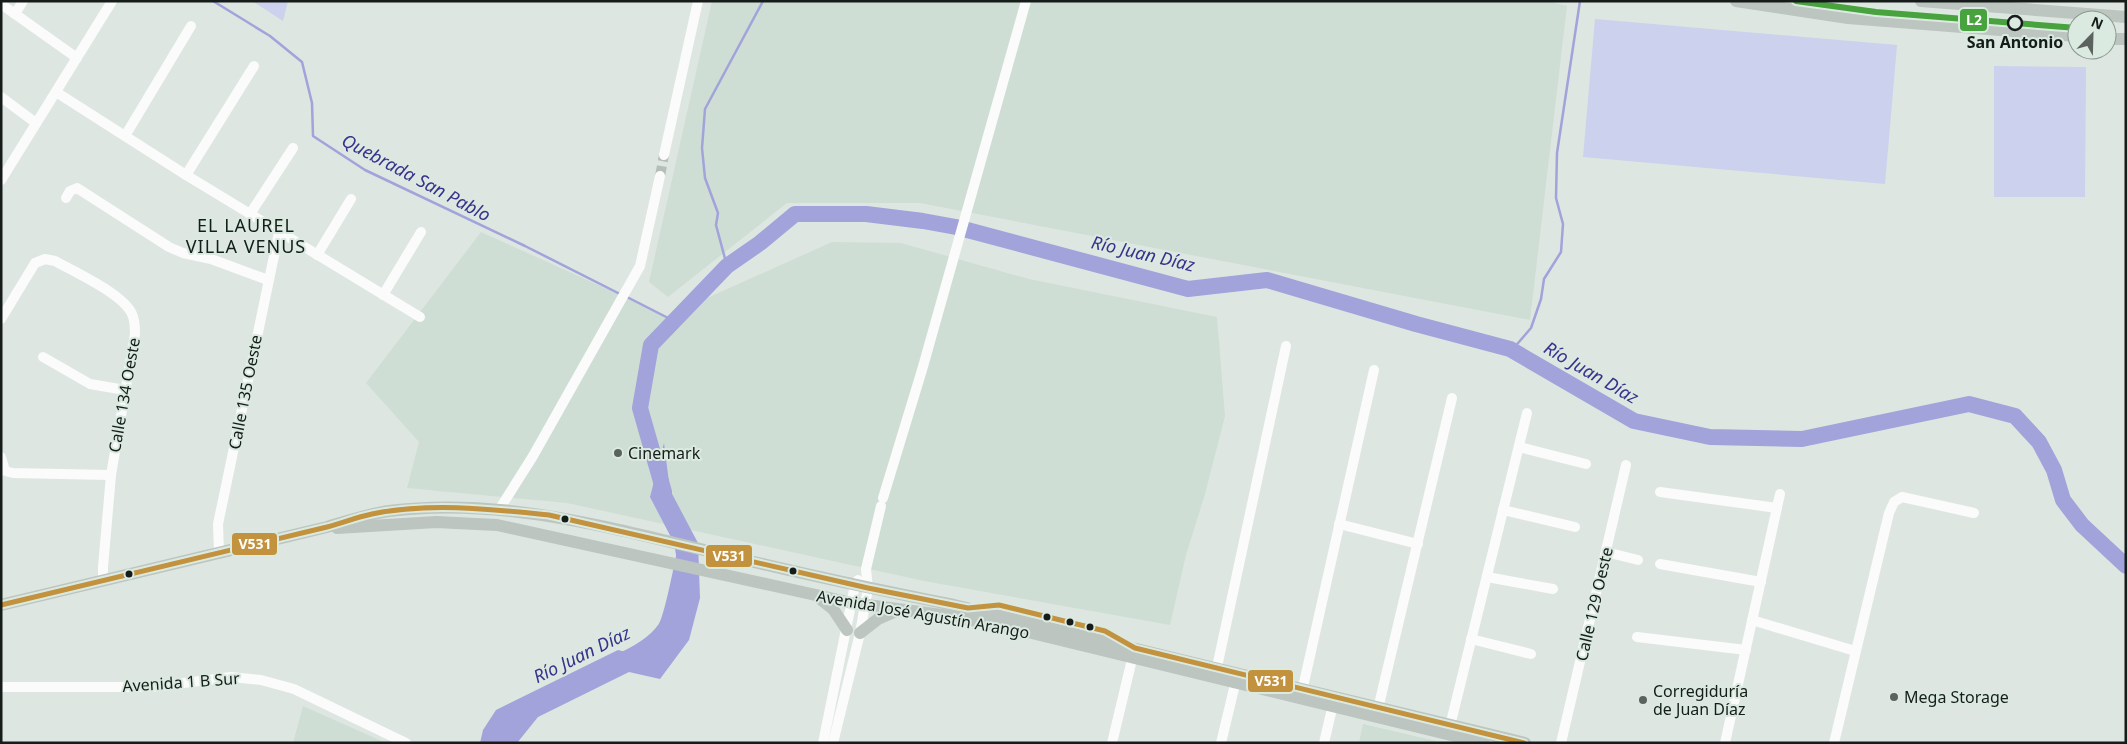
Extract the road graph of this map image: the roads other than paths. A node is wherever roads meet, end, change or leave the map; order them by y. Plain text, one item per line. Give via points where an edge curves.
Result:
1 (23, 1) edge
2 (112, 1) edge
3 (698, 1) edge
4 (1026, 1) edge
5 (1736, 1) edge
6 (1921, 1) edge
7 (1, 4) edge
8 (15, 14) junction
9 (2122, 16) edge
10 (191, 26) dead end
11 (2067, 35) edge
12 (77, 58) junction
13 (254, 66) dead end
14 (56, 92) junction
15 (1, 97) edge
16 (36, 124) junction
17 (125, 136) junction
18 (293, 148) dead end
19 (664, 155) tunnel mouth
20 (186, 175) junction
21 (660, 176) tunnel mouth
22 (1, 180) edge
23 (66, 198) dead end
24 (351, 199) dead end
25 (250, 214) junction
26 (279, 232) junction
27 (421, 232) dead end
28 (317, 255) junction
29 (268, 280) junction
30 (383, 295) junction
31 (420, 317) dead end
32 (1, 319) edge
33 (1286, 346) dead end
34 (42, 357) dead end
35 (1374, 370) dead end
36 (126, 390) junction
37 (1452, 398) dead end
38 (1527, 413) dead end
39 (1519, 447) junction
40 (1, 457) edge
41 (1586, 464) dead end
42 (1626, 465) dead end
43 (111, 475) junction
44 (1660, 492) dead end
45 (1780, 494) dead end
46 (1777, 508) junction
47 (499, 510) junction
48 (1503, 510) junction
49 (1974, 513) dead end
50 (465, 523) junction
51 (1339, 524) junction
52 (1575, 527) dead end
53 (327, 528) junction
54 (523, 531) junction
55 (1418, 544) junction
56 (1606, 552) junction
57 (219, 553) junction
58 (1638, 560) dead end
59 (1660, 564) dead end
60 (866, 569) junction
61 (1486, 577) junction
62 (104, 581) junction
63 (1761, 582) junction
64 (855, 585) junction
65 (868, 588) junction
66 (1553, 589) dead end
67 (816, 596) junction
68 (852, 603) junction
69 (1, 605) edge
70 (865, 606) junction
71 (900, 610) junction
72 (1752, 620) junction
73 (847, 630) junction
74 (860, 633) junction
75 (1637, 637) dead end
76 (1471, 639) junction
77 (1746, 650) junction
78 (1856, 651) junction
79 (1133, 653) junction
80 (1531, 654) dead end
81 (1217, 667) junction
82 (1237, 677) junction
83 (1, 687) edge
84 (1301, 693) junction
85 (1334, 701) junction
86 (1378, 712) junction
87 (1449, 729) junction
88 (1506, 741) edge
89 (406, 743) edge
90 (823, 743) edge
91 (833, 743) edge
92 (1112, 743) edge
93 (1221, 743) edge
94 (1324, 743) edge
95 (1484, 743) edge
96 (1525, 743) edge
97 (1562, 743) edge
98 (1725, 743) edge
99 (1834, 743) edge

1 - 8 street
2 - 12 street
3 - 19 street
4 - 60 street via 882,502
5 - 11 main road via 1848,18
6 - 9 main road
7 - 8 street
8 - 12 street
10 - 17 street
12 - 14 street
13 - 20 street
14 - 16 street
14 - 17 street
15 - 16 street
16 - 22 street
17 - 20 street
18 - 25 street
20 - 25 street
21 - 47 street via 640,266
23 - 29 street via 77,188 169,247
24 - 28 street
25 - 26 street
26 - 28 street
26 - 29 street, Calle 135 Oeste
27 - 30 street
28 - 30 street
29 - 57 street, Calle 135 Oeste via 218,524
30 - 31 street
32 - 36 street, Calle 134 Oeste via 35,263 45,259 55,261 119,298 132,313 135,334
33 - 81 street
34 - 36 street via 90,384
35 - 51 street
36 - 43 street, Calle 134 Oeste
37 - 55 street
38 - 39 street
39 - 41 street
39 - 48 street
40 - 43 street via 8,473
42 - 56 street, Calle 129 Oeste
43 - 62 street, Calle 134 Oeste
44 - 46 street
45 - 46 street
46 - 63 street
47 - 50 main road
47 - 53 main road, Avenida José Agustín Arango via 441,507 389,512
47 - 54 main road via 508,522
47 - 64 main road, Avenida José Agustín Arango via 549,515
48 - 52 street
48 - 61 street
49 - 78 street via 1902,498 1894,502
50 - 53 main road, Avenida José Agustín Arango
50 - 54 main road, Avenida José Agustín Arango via 498,525
51 - 55 street
51 - 84 street
53 - 57 main road, Avenida José Agustín Arango
54 - 67 main road, Avenida José Agustín Arango
55 - 86 street
56 - 58 street
56 - 97 street, Calle 129 Oeste
57 - 62 main road, Avenida José Agustín Arango
59 - 63 street
60 - 64 street
60 - 65 street
61 - 66 street
61 - 76 street
62 - 69 main road, Avenida José Agustín Arango
63 - 72 street
64 - 65 main road, Avenida José Agustín Arango
64 - 68 street
65 - 70 street
65 - 79 main road, Avenida José Agustín Arango via 954,605
67 - 68 main road, Avenida José Agustín Arango
67 - 73 main road via 833,610
68 - 70 main road, Avenida José Agustín Arango
68 - 73 street
70 - 71 main road, Avenida José Agustín Arango
70 - 74 street
71 - 74 main road via 878,618
71 - 79 main road, Avenida José Agustín Arango via 950,616
72 - 77 street
72 - 78 street
73 - 90 street
74 - 91 street
75 - 77 street
76 - 80 street
76 - 87 street
77 - 98 street
78 - 99 street
79 - 81 main road, Avenida José Agustín Arango
79 - 82 main road, Avenida José Agustín Arango
79 - 92 street
81 - 82 main road, Avenida José Agustín Arango
82 - 84 main road, Avenida José Agustín Arango
82 - 93 street
83 - 89 street, Avenida 1 B Sur via 152,686 214,678 249,678 294,689
84 - 85 main road, Avenida José Agustín Arango
85 - 86 main road, Avenida José Agustín Arango
85 - 94 street
86 - 87 main road, Avenida José Agustín Arango
87 - 88 main road, Avenida José Agustín Arango
87 - 95 main road, Avenida José Agustín Arango
88 - 96 main road, Avenida José Agustín Arango

